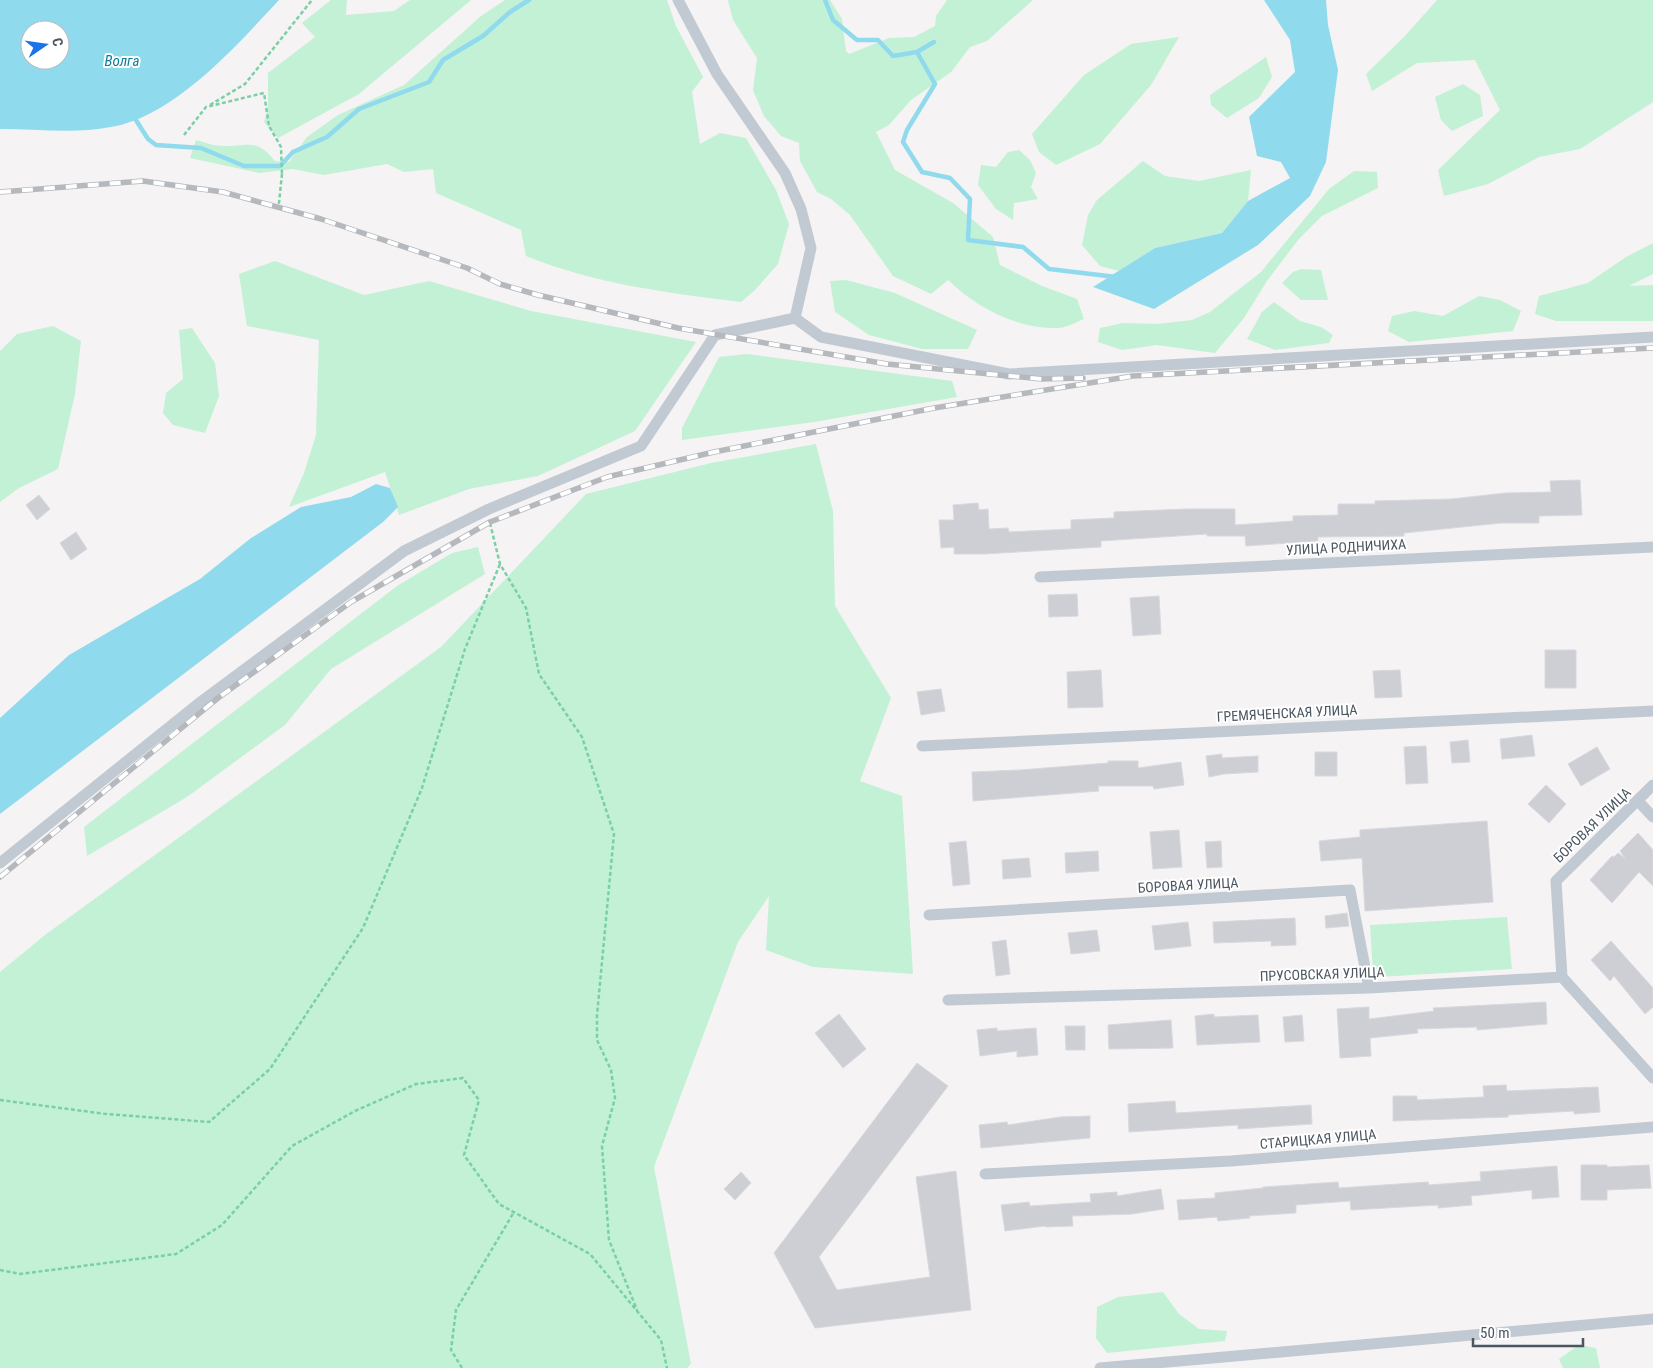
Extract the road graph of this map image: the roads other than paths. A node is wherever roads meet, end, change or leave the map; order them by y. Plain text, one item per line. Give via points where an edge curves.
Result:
1 (678, 0) edge
2 (795, 318) junction
3 (1653, 338) edge
4 (1653, 547) edge
5 (1040, 577) dead end
6 (1653, 711) edge
7 (922, 746) dead end
8 (1653, 785) edge
9 (1638, 801) junction
10 (1653, 816) edge
11 (0, 863) edge
12 (929, 915) dead end
13 (1562, 977) junction
14 (1369, 988) junction
15 (948, 1000) dead end
16 (1653, 1078) edge
17 (1653, 1128) edge
18 (985, 1174) dead end
19 (1653, 1319) edge
20 (1100, 1368) edge

1 - 2 street via 717,74 784,173 801,209 811,248
2 - 3 street via 822,337 1009,374
2 - 11 street via 715,334 641,446 489,509 404,551 198,704
4 - 5 street, УЛИЦА РОДНИЧИХА
6 - 7 street, ГРЕМЯЧЕНСКАЯ УЛИЦА
8 - 9 street, БОРОВАЯ УЛИЦА
9 - 10 street
9 - 13 street, БОРОВАЯ УЛИЦА via 1556,881
12 - 14 street, БОРОВАЯ УЛИЦА via 1350,890
13 - 14 street, ПРУСОВСКАЯ УЛИЦА
13 - 16 street
14 - 15 street, ПРУСОВСКАЯ УЛИЦА
17 - 18 street, СТАРИЦКАЯ УЛИЦА via 1231,1161
19 - 20 street

